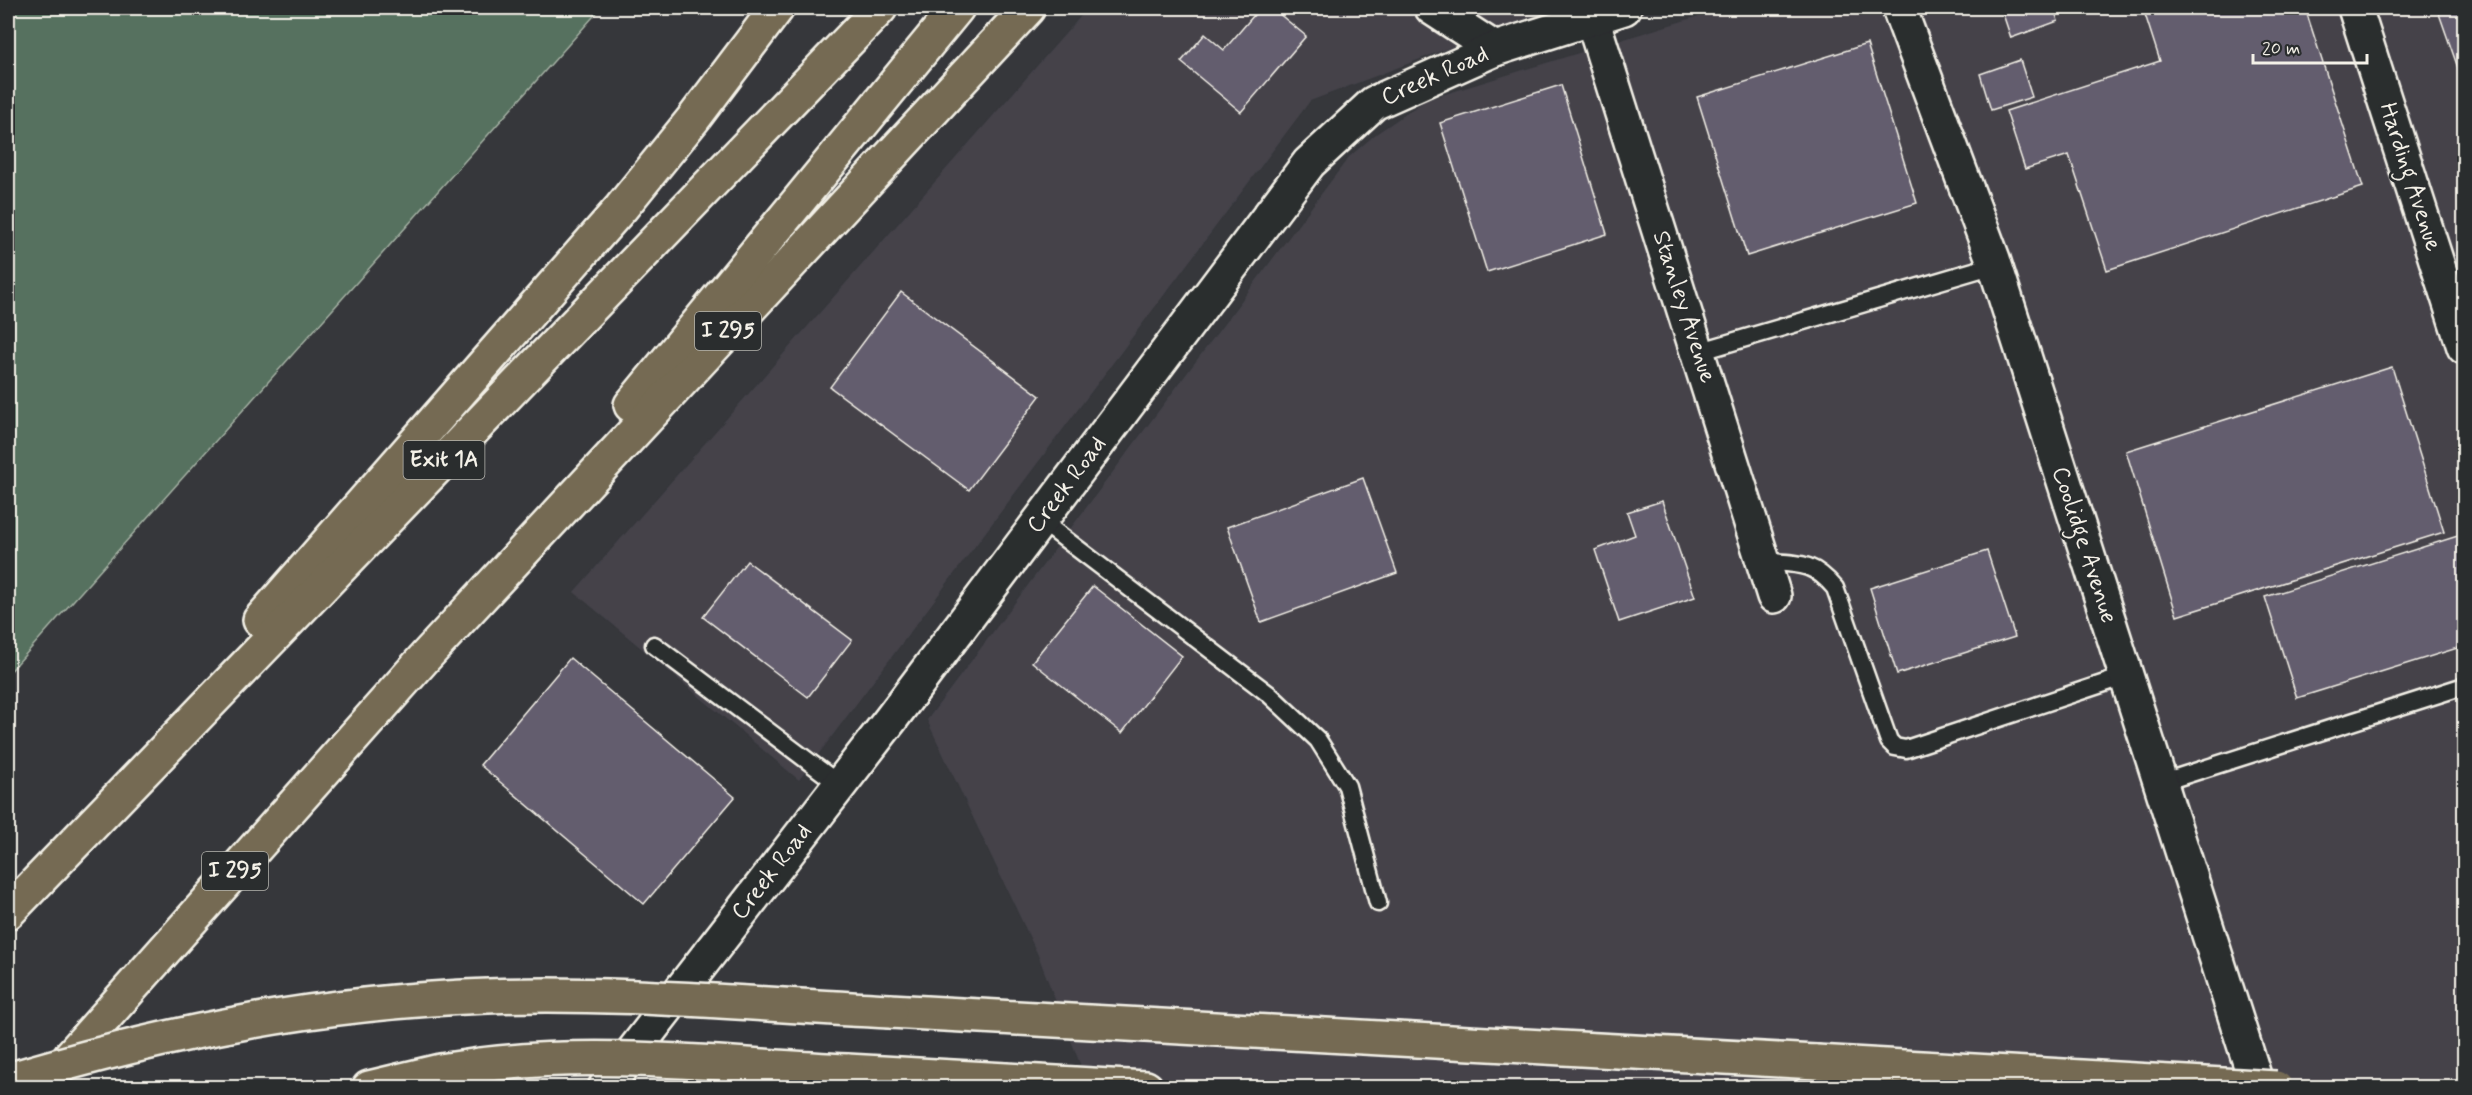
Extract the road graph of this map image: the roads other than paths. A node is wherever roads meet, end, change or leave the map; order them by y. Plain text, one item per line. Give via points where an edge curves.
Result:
1 (777, 8) edge
2 (880, 8) edge
3 (957, 8) edge
4 (1028, 8) edge
5 (1432, 8) edge
6 (1899, 8) edge
7 (2355, 8) edge
8 (1610, 11) edge
9 (1495, 49) junction
10 (1994, 265) junction
11 (2464, 347) edge
12 (1698, 352) junction
13 (1040, 520) junction
14 (1765, 562) junction
15 (1774, 596) dead end
16 (654, 645) dead end
17 (427, 655) junction
18 (2126, 676) junction
19 (2464, 686) edge
20 (2160, 783) junction
21 (840, 785) junction
22 (1378, 903) dead end
23 (8, 910) edge
24 (8, 1080) edge
25 (42, 1088) edge
26 (369, 1088) edge
27 (605, 1088) edge
28 (1146, 1088) edge
29 (2258, 1088) edge
30 (2276, 1088) edge

1 - 23 highway via 621,208
2 - 23 highway, Exit 1A
3 - 17 highway
4 - 17 highway, I 295
5 - 9 street
6 - 10 street, Coolidge Avenue
7 - 11 street, Harding Avenue
8 - 9 street, Creek Road
8 - 12 street, Stanley Avenue
9 - 13 street, Creek Road via 1374,103 1310,163
10 - 12 lane
10 - 18 street, Coolidge Avenue
12 - 14 street, Stanley Avenue
13 - 21 street, Creek Road
13 - 22 lane via 1270,695 1318,740 1347,786
14 - 15 street, Stanley Avenue
14 - 18 lane via 1797,564 1820,571 1835,588 1889,741 1896,747 1906,750
16 - 21 lane
17 - 25 highway, I 295
18 - 20 street, Coolidge Avenue
19 - 20 lane
20 - 29 street, Coolidge Avenue
21 - 27 street, Creek Road
24 - 30 highway, bridge via 95,1054 216,1026 302,1012 489,996 573,996
26 - 28 highway, bridge via 480,1065 607,1058

